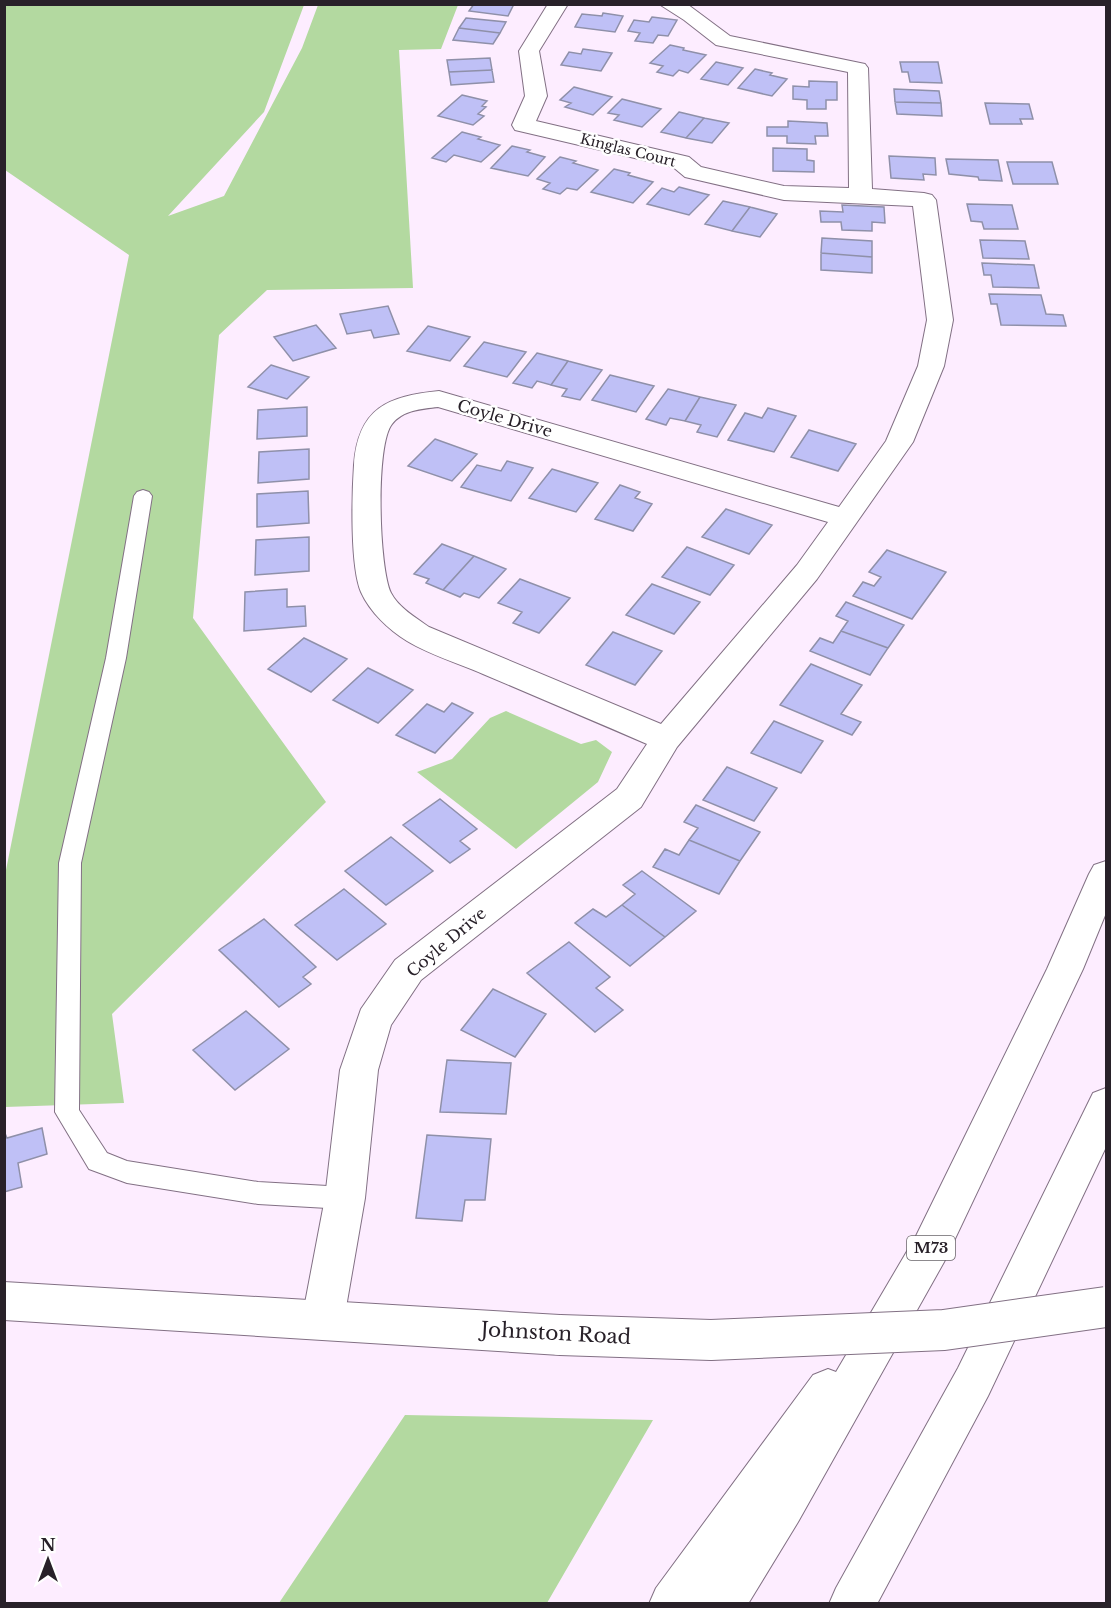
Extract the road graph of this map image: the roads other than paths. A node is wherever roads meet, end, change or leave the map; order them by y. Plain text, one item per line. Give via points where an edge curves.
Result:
1 (558, 4) edge
2 (669, 4) edge
3 (861, 195) junction
4 (143, 496) dead end
5 (846, 518) junction
6 (666, 739) junction
7 (1107, 874) edge
8 (1107, 1104) edge
9 (345, 1198) junction
10 (930, 1249) junction
11 (4, 1301) edge
12 (1107, 1307) edge
13 (323, 1319) junction
14 (973, 1382) junction
15 (672, 1604) edge
16 (721, 1604) edge
17 (852, 1604) edge
18 (870, 1604) edge

1 - 3 main road, Kinglas Court via 529,51 536,96 523,125 681,162 693,172 784,193
2 - 3 main road via 695,18 723,41 858,68
3 - 5 main road, Kinglas Court via 924,200 940,320 931,366 899,442
4 - 9 lane via 116,658 70,863 67,1112 98,1161 127,1172 258,1193
5 - 6 main road, Coyle Drive via 807,573
5 - 6 main road, Coyle Drive via 439,399 419,399 395,406 378,423 369,442 369,566 376,593 394,616 418,634
6 - 9 main road, Coyle Drive via 630,798 408,970 374,1020 359,1070
7 - 10 main road, M73
8 - 14 main road
9 - 13 main road, Coyle Drive
10 - 15 main road
10 - 16 main road, M73
11 - 13 main road, Johnston Road
12 - 13 main road, Johnston Road, bridge via 932,1331 711,1340 560,1335
14 - 17 main road
14 - 18 main road

